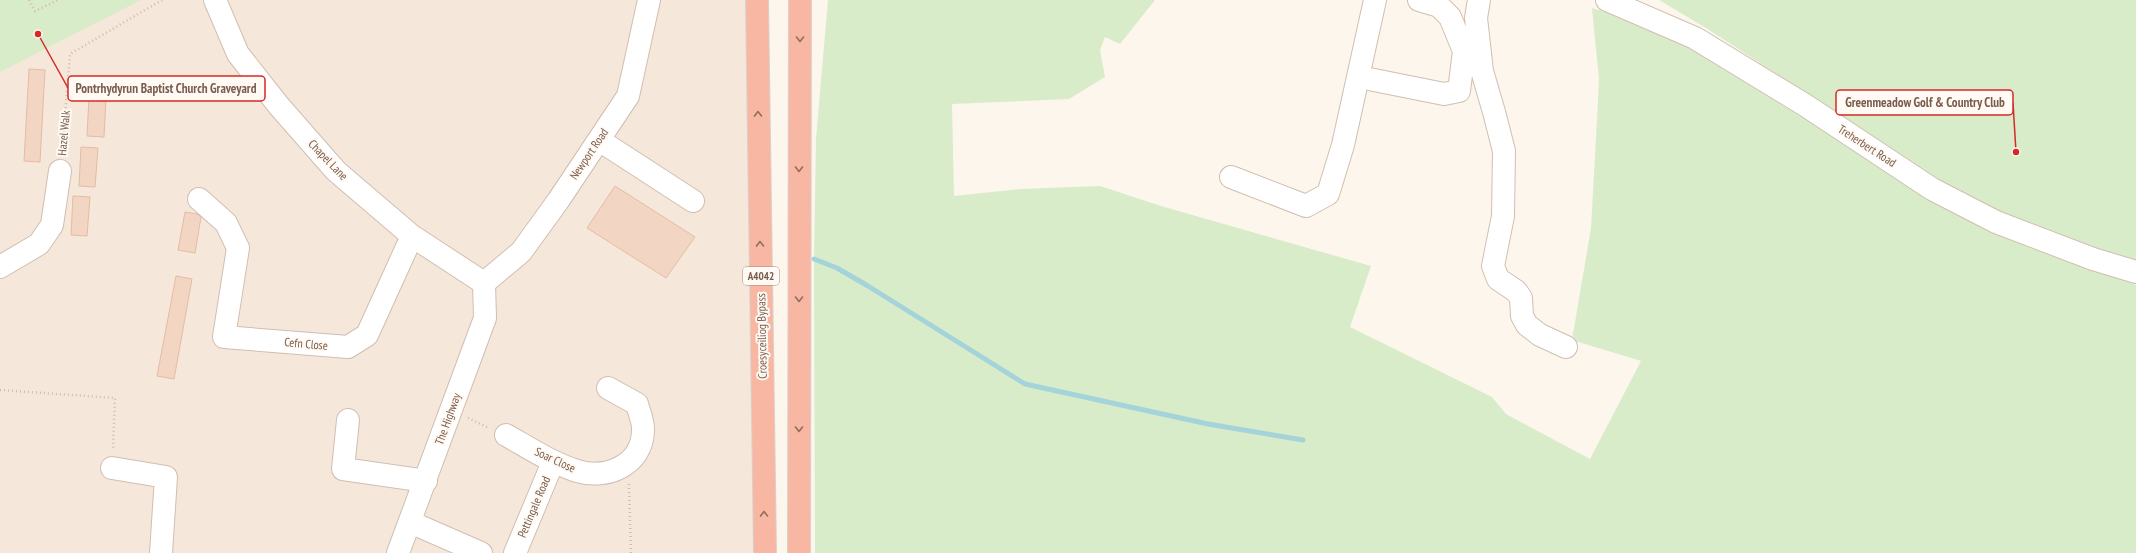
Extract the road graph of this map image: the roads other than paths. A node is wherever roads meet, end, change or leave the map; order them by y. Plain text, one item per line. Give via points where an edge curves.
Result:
1 (215, 0) edge
2 (649, 0) edge
3 (757, 0) edge
4 (800, 0) edge
5 (1376, 0) edge
6 (1419, 0) edge
7 (1479, 0) edge
8 (1607, 0) edge
9 (1359, 77) junction
10 (599, 140) junction
11 (60, 171) road end
12 (1231, 177) dead end
13 (199, 199) dead end
14 (693, 201) dead end
15 (412, 236) junction
16 (0, 267) edge
17 (2136, 272) edge
18 (484, 283) junction
19 (1566, 347) dead end
20 (608, 388) dead end
21 (348, 420) dead end
22 (506, 435) road end
23 (553, 462) junction
24 (112, 468) road end
25 (426, 481) junction
26 (410, 522) junction
27 (161, 553) edge
28 (398, 553) edge
29 (481, 553) edge
30 (515, 553) edge
31 (765, 553) edge
32 (799, 553) edge

1 - 15 street, Chapel Lane via 238,54 279,106 336,171
2 - 10 street, Newport Road via 628,96
31 -> 3 highway, Croesyceiliog Bypass / A4042
4 -> 32 highway
5 - 9 street
6 - 9 street via 1439,6 1450,17 1464,52 1459,91 1444,94
7 - 19 street via 1476,18 1482,71 1504,151 1503,216 1493,266 1498,279 1516,290 1521,298 1522,316 1527,325 1540,335
8 - 17 street, Treherbert Road via 1695,38 1805,105 1932,189 1996,222 2093,259
9 - 12 street via 1328,194 1306,206
10 - 14 street
10 - 18 street, Newport Road via 521,252
11 - 16 street, Hazel Walk via 52,225 39,244
13 - 15 street, Cefn Close via 226,223 238,248 224,337 348,347 366,335
15 - 18 street, Chapel Lane
18 - 25 street, The Highway via 485,318
20 - 23 street, Soar Close via 637,404 643,431 638,454 624,467 602,473 579,471
21 - 25 street via 343,469
22 - 23 street, Soar Close
23 - 30 street, Pettingale Road
24 - 27 street via 166,478
25 - 26 street, The Highway
26 - 28 street, The Highway
26 - 29 street

